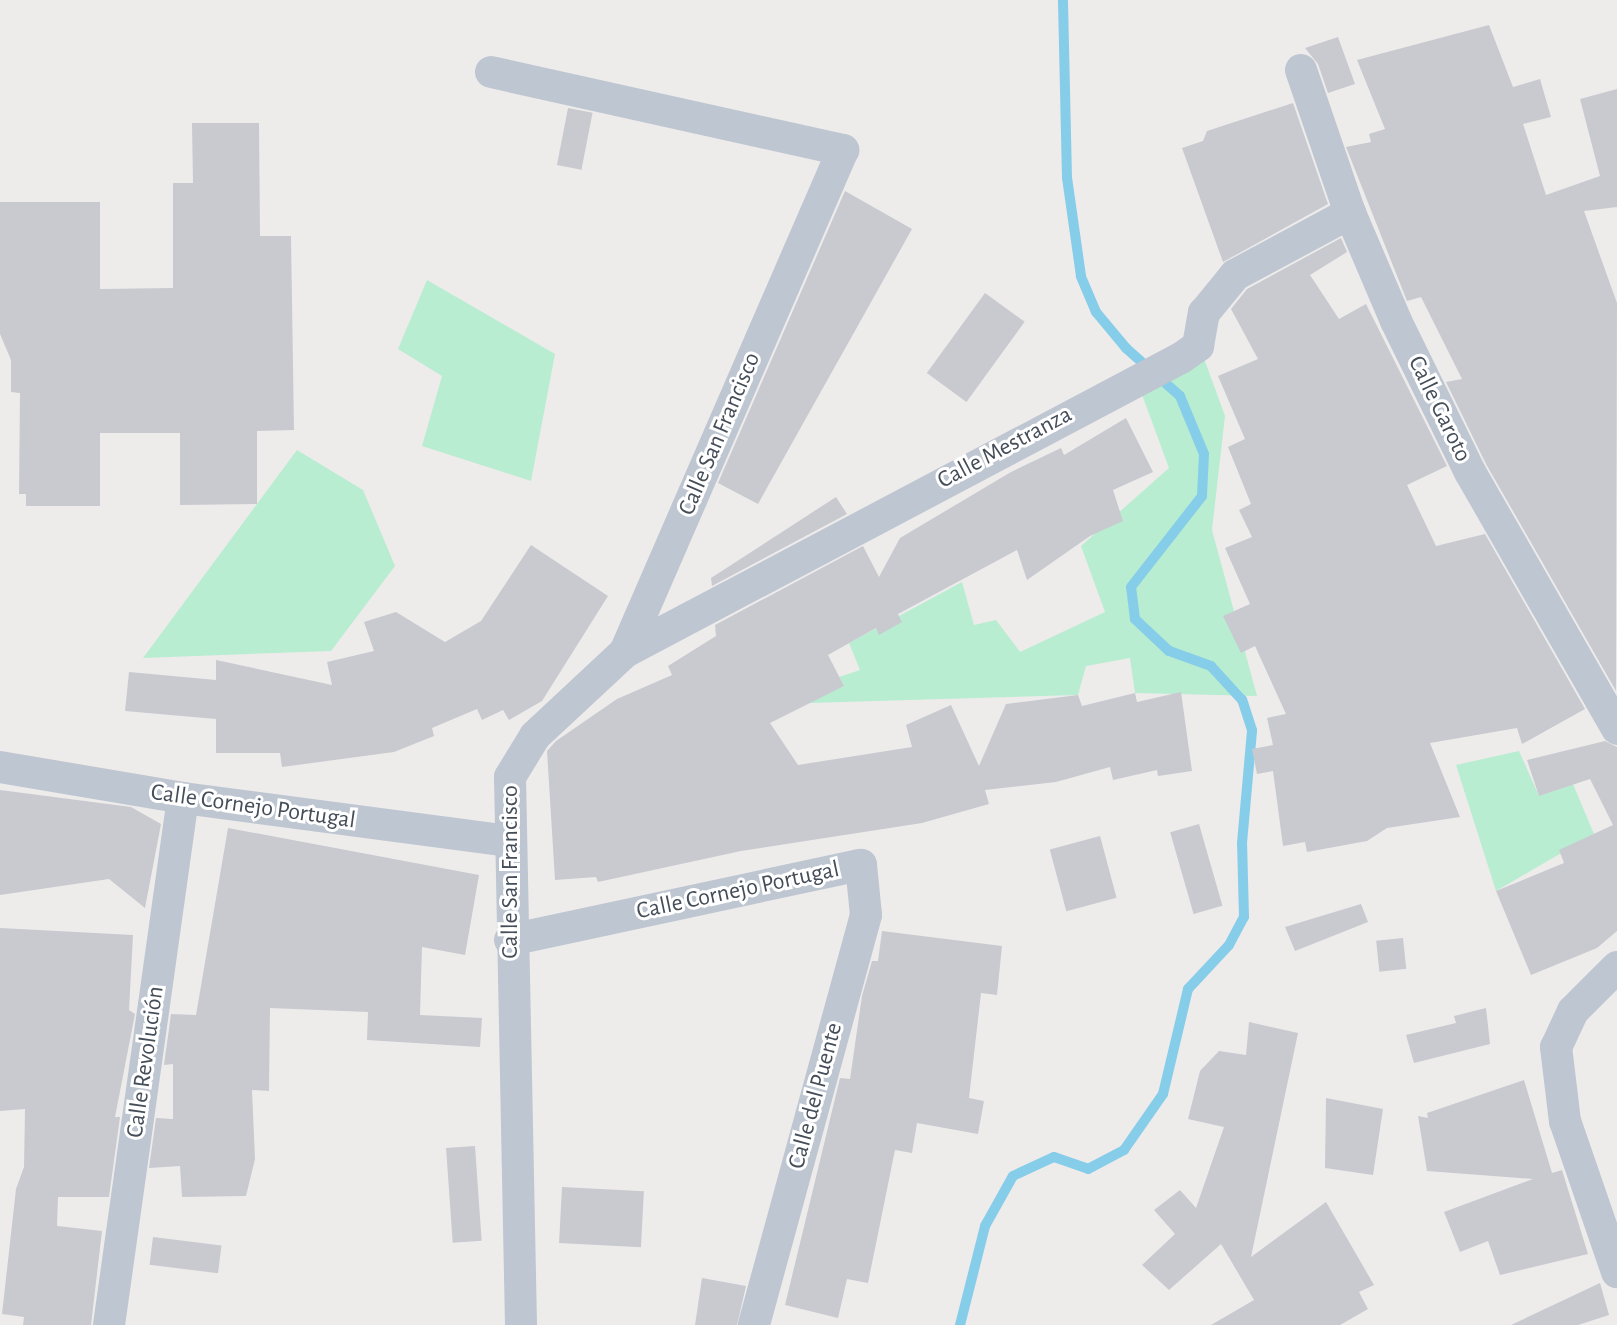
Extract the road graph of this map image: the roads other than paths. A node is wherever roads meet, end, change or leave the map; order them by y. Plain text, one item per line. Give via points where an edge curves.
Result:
1 (1300, 70) dead end
2 (491, 72) dead end
3 (1350, 213) junction
4 (625, 652) junction
5 (1616, 730) edge
6 (0, 767) edge
7 (183, 798) junction
8 (508, 841) junction
9 (861, 865) joint
10 (510, 940) junction
11 (1617, 967) edge
12 (1617, 1272) edge
13 (109, 1325) edge
14 (521, 1325) edge
15 (754, 1325) edge

1 - 3 street, Calle Garoto
2 - 4 street, Calle San Francisco via 843,150
3 - 4 street, Calle Mestranza via 1235,274 1204,313 1198,346 1181,358
3 - 5 street, Calle Garoto via 1470,472
4 - 8 street, Calle San Francisco via 535,736 510,777
6 - 7 street, Calle Cornejo Portugal
7 - 8 street, Calle Cornejo Portugal
7 - 13 street, Calle Revolución
8 - 10 street, Calle San Francisco
9 - 10 street, Calle Cornejo Portugal
9 - 15 street, Calle del Puente via 866,915
10 - 14 street, Calle San Francisco
11 - 12 street via 1573,1011 1556,1047 1565,1121

